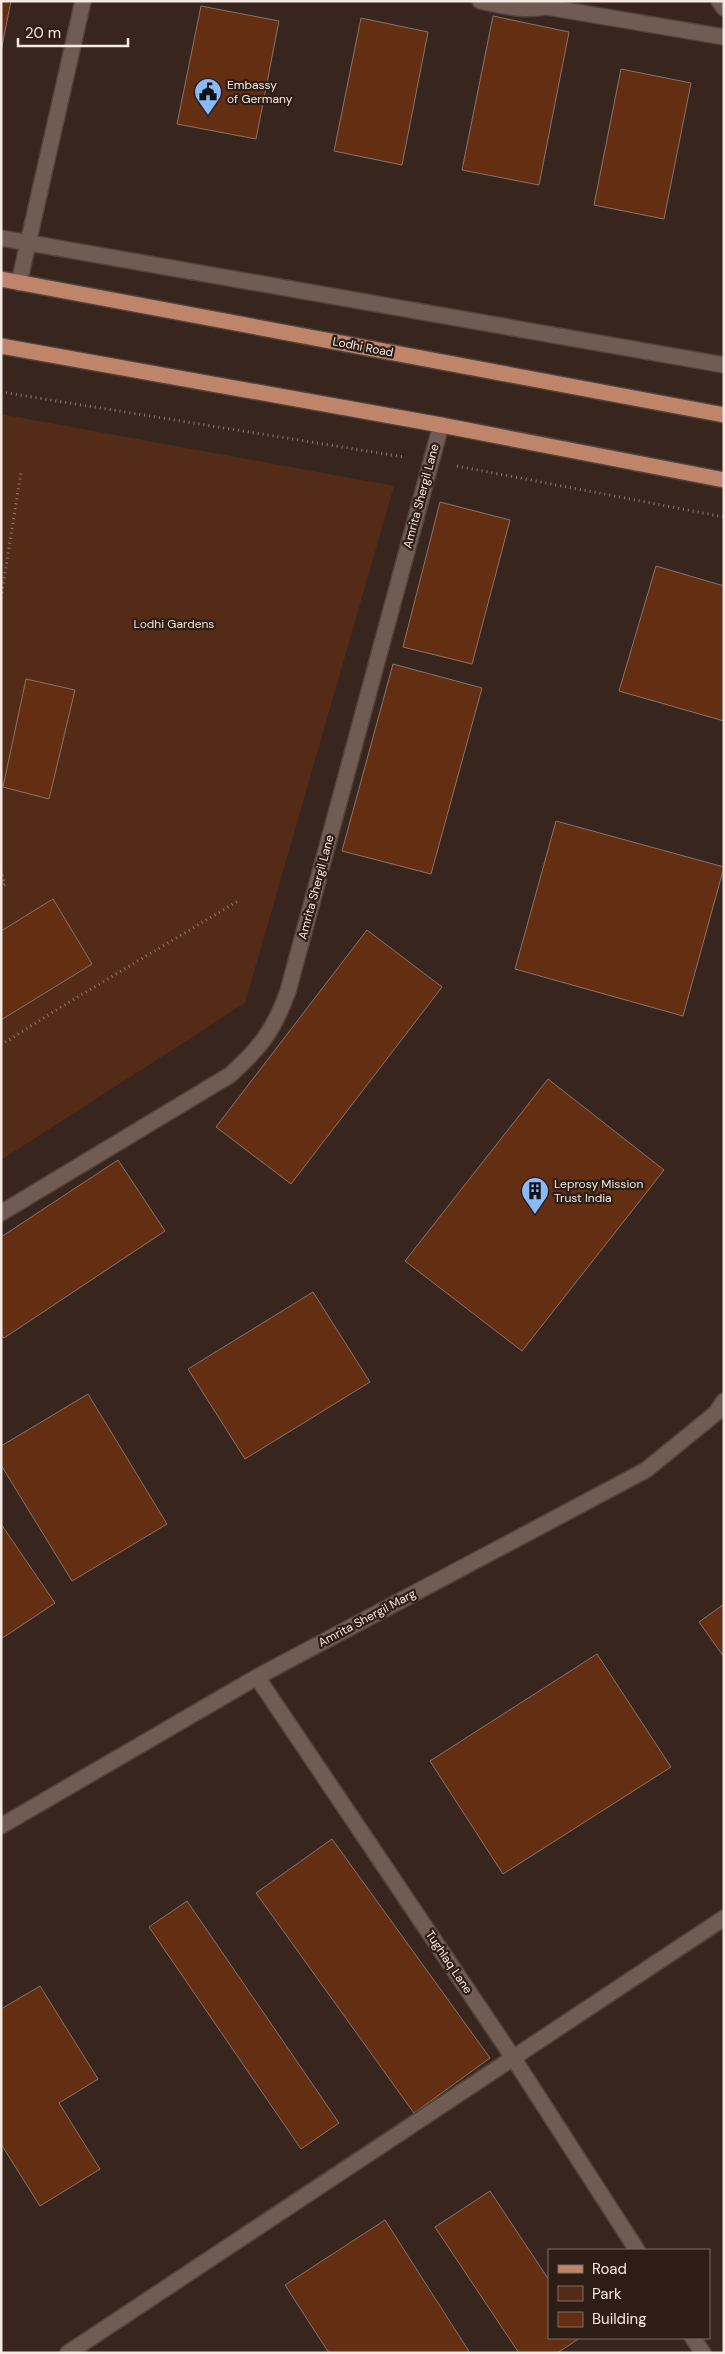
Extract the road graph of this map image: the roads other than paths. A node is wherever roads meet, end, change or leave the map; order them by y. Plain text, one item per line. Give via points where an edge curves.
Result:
1 (83, 1) edge
2 (480, 1) edge
3 (719, 1) edge
4 (553, 4) edge
5 (724, 8) edge
6 (724, 37) edge
7 (1, 238) edge
8 (26, 243) junction
9 (1, 279) edge
10 (18, 283) junction
11 (1, 346) edge
12 (724, 365) edge
13 (724, 415) edge
14 (441, 425) junction
15 (724, 480) edge
16 (1, 1213) edge
17 (724, 1401) edge
18 (257, 1677) junction
19 (1, 1826) edge
20 (724, 1918) edge
21 (512, 2056) junction
22 (636, 2249) edge
23 (694, 2339) edge
24 (68, 2353) edge
25 (703, 2353) edge

1 - 8 street
2 - 4 street via 512,8
3 - 5 street
4 - 6 street
7 - 8 street
8 - 10 street
8 - 12 street
9 - 10 main road, Lodhi Road
10 - 13 main road, Lodhi Road
11 - 14 main road
14 - 15 main road
14 - 16 street, Amrita Shergil Lane via 288,991 276,1023 256,1052 230,1075
17 - 18 street, Amrita Shergil Marg via 716,1413 646,1470
18 - 19 street, Amrita Shergil Marg
18 - 21 street, Tughlaq Lane
20 - 21 street
21 - 22 street, Tughlaq Lane
21 - 24 street
23 - 25 street

